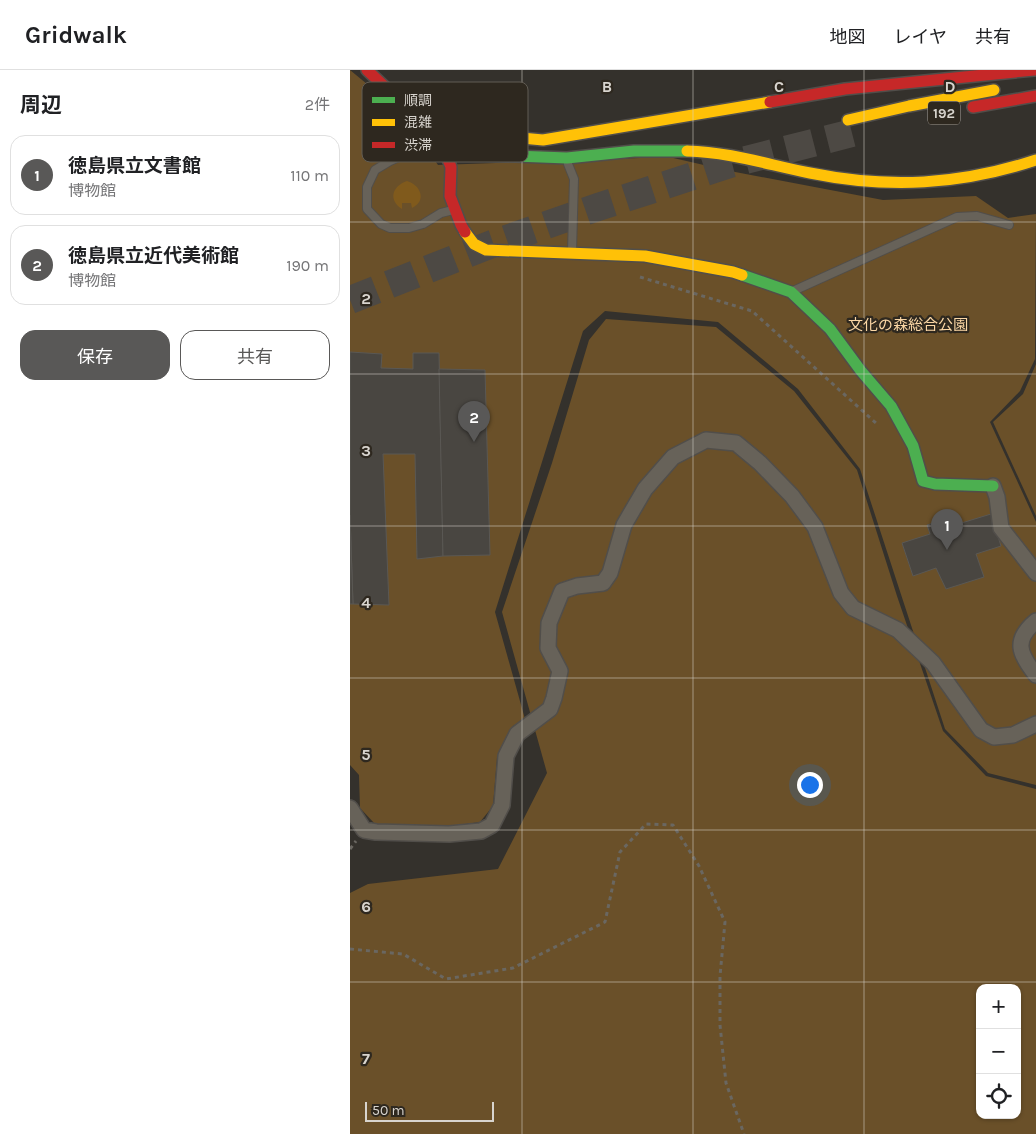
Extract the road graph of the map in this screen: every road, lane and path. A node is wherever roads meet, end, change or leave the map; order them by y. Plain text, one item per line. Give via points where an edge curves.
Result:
1 (367, 70) edge
2 (1034, 70) edge
3 (380, 82) edge
4 (1002, 89) dead end
5 (1036, 96) edge
6 (964, 108) dead end
7 (848, 120) tunnel mouth
8 (528, 139) edge
9 (528, 157) edge
10 (528, 157) edge
11 (1036, 160) edge
12 (388, 162) edge
13 (449, 162) edge
14 (455, 210) junction
15 (1008, 225) dead end
16 (572, 253) junction
17 (632, 274) dead end
18 (791, 292) junction
19 (883, 429) dead end
20 (993, 486) joint
21 (1036, 573) edge
22 (1036, 621) edge
23 (1036, 674) edge
24 (1036, 724) edge
25 (350, 808) edge
26 (350, 949) edge
27 (744, 1134) edge

1 - 3 main road
2 - 8 main road via 845,89 598,132 543,140
4 - 7 main road, 192
5 - 6 main road, 192
9 - 11 main road via 570,158 624,152 703,151 817,174 896,182 952,181 1013,169
10 - 16 lane via 558,158 567,162 574,179
12 - 14 lane via 375,170 367,186 368,209 381,224 390,228 408,228
13 - 14 main road via 450,196
14 - 16 main road via 461,226 474,244 486,250
15 - 18 lane via 976,216 957,217
16 - 18 main road via 645,256 733,272
17 - 19 path via 752,311
18 - 20 main road via 830,329 891,406 913,446 923,481
20 - 21 street via 1001,528
22 - 23 street via 1023,634 1021,643 1022,655
24 - 25 street via 1013,735 994,737 981,730 933,663 898,630 853,608 841,593 815,527 792,496 736,443 706,440 673,457 645,489 624,525 610,573 603,583 562,591 548,623 548,648 560,671 554,698 550,709 517,734 506,756 502,805 492,825 481,831 449,834 364,830
26 - 27 path via 402,954 446,980 512,968 605,922 620,852 646,824 673,825 699,866 725,922 720,1025 726,1083

